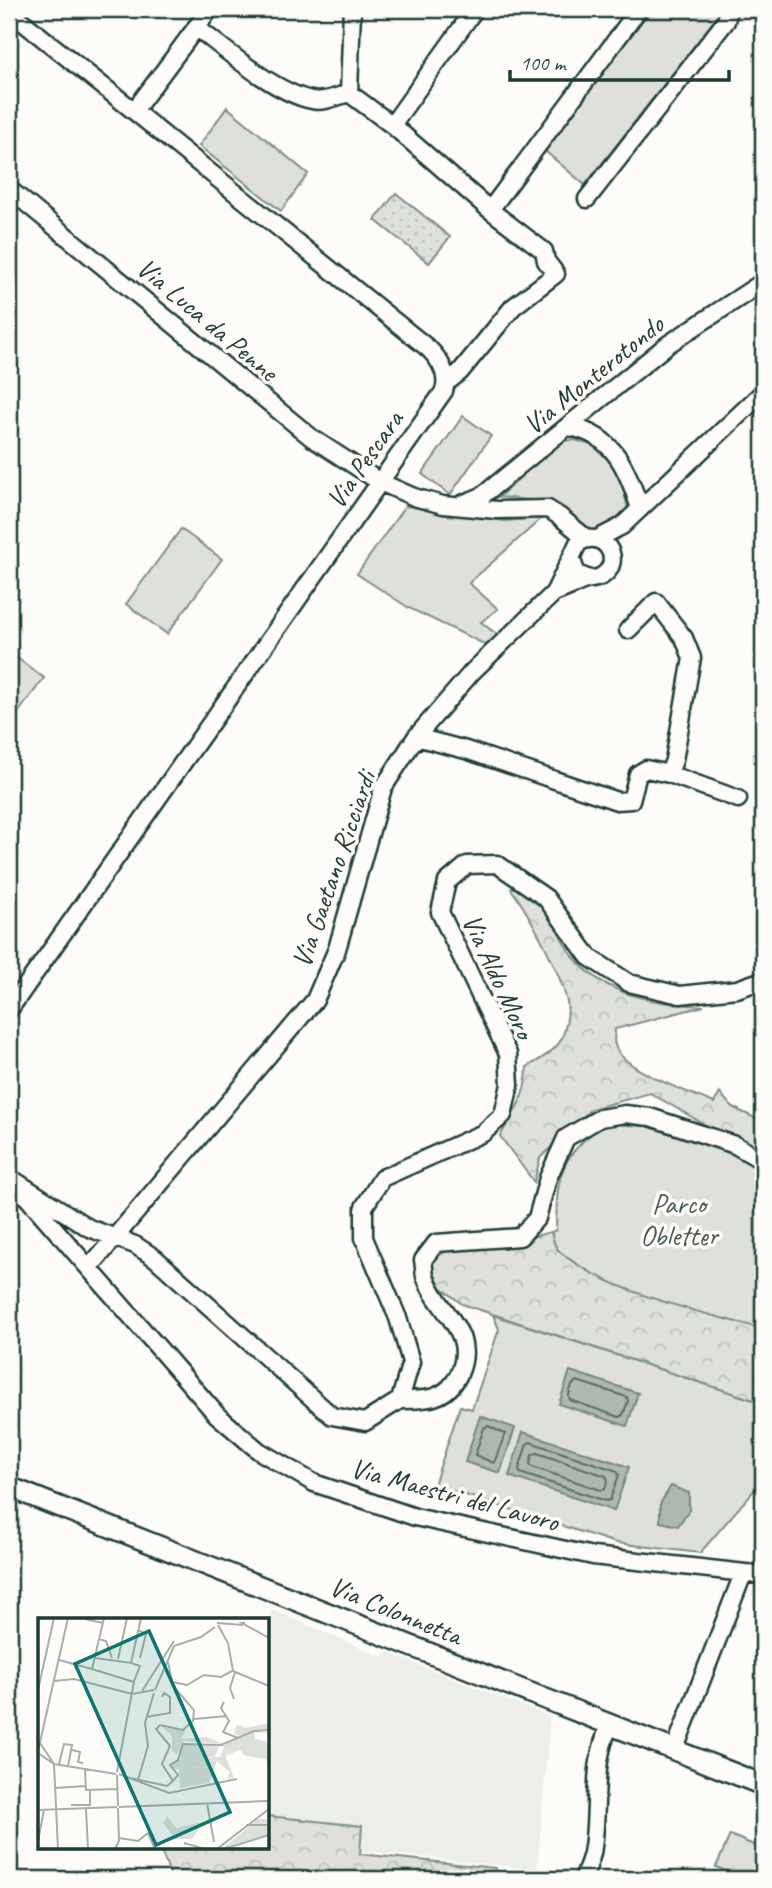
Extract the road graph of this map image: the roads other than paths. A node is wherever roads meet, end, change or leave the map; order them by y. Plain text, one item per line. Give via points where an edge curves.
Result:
1 (210, 9) edge
2 (352, 9) edge
3 (475, 9) edge
4 (639, 9) edge
5 (729, 9) edge
6 (9, 11) edge
7 (196, 27) junction
8 (349, 93) junction
9 (134, 111) junction
10 (392, 125) junction
11 (9, 189) edge
12 (587, 199) dead end
13 (490, 210) junction
14 (763, 282) edge
15 (446, 383) junction
16 (763, 392) edge
17 (569, 427) junction
18 (380, 482) junction
19 (456, 506) junction
20 (640, 509) junction
21 (564, 520) junction
22 (622, 526) junction
23 (592, 539) junction
24 (571, 557) junction
25 (612, 558) junction
26 (590, 579) junction
27 (554, 593) junction
28 (628, 630) dead end
29 (416, 737) junction
30 (669, 774) junction
31 (738, 799) dead end
32 (763, 981) edge
33 (9, 1010) edge
34 (763, 1161) edge
35 (10, 1178) edge
36 (116, 1238) junction
37 (89, 1268) junction
38 (400, 1400) junction
39 (9, 1487) edge
40 (743, 1574) junction
41 (763, 1575) edge
42 (610, 1725) junction
43 (674, 1751) junction
44 (763, 1785) edge
45 (583, 1879) edge

1 - 7 street
2 - 8 street
3 - 10 street
4 - 13 street
5 - 12 street via 726,21
6 - 9 street
7 - 8 street via 247,67 300,97 314,101
7 - 9 street
8 - 10 street
9 - 15 street via 429,349 440,363
10 - 13 street
11 - 18 street, Via Luca da Penne via 312,438
13 - 15 street, Via Pescara via 544,251 556,274 513,307
14 - 17 street, Via Monterotondo via 667,345
15 - 18 street, Via Pescara
16 - 20 street
17 - 19 street, Via Monterotondo via 482,496
17 - 20 street via 591,433 619,457
18 - 19 street, Via Luca da Penne via 414,497
18 - 33 street, Via Pescara
19 - 21 street, Via Luca da Penne via 544,508
20 - 22 street
21 - 23 street, Via Luca da Penne
21 - 24 street
22 - 23 street
22 - 25 street
23 - 24 street via 578,543
23 - 25 street via 608,546
24 - 26 street via 577,574
24 - 27 street, Via Gaetano Ricciardi
25 - 26 street via 603,576
26 - 27 street, Via Gaetano Ricciardi
27 - 29 street, Via Gaetano Ricciardi via 472,672
28 - 30 street via 656,603 684,638 692,658
29 - 30 street via 617,801 631,800 639,775 646,769
29 - 36 street, Via Gaetano Ricciardi via 383,788 337,949 314,1000
30 - 31 street
32 - 38 street, Via Aldo Moro via 737,989 680,995 629,983 589,957 546,898 497,864 467,865 447,882 440,912 508,1054 510,1084 502,1115 483,1133 383,1178 364,1207 364,1238 411,1362
34 - 38 street via 735,1145 650,1116 600,1118 566,1138 537,1217 520,1237 436,1244 423,1260 425,1276 464,1343 463,1364 453,1387 428,1400
35 - 36 street, Via Maestri del Lavoro via 89,1228
35 - 37 street, Via Maestri del Lavoro
36 - 37 street, Via Gaetano Ricciardi
36 - 38 street via 155,1258 332,1416 365,1422
37 - 40 street, Via Maestri del Lavoro via 217,1415 260,1451 314,1483 415,1517 593,1556
39 - 42 main road, Via Colonnetta
40 - 41 street, Via Maestri del Lavoro
40 - 43 street
42 - 43 main road, Via Colonnetta
42 - 45 street via 597,1762 592,1854
43 - 44 main road, Via Colonnetta

